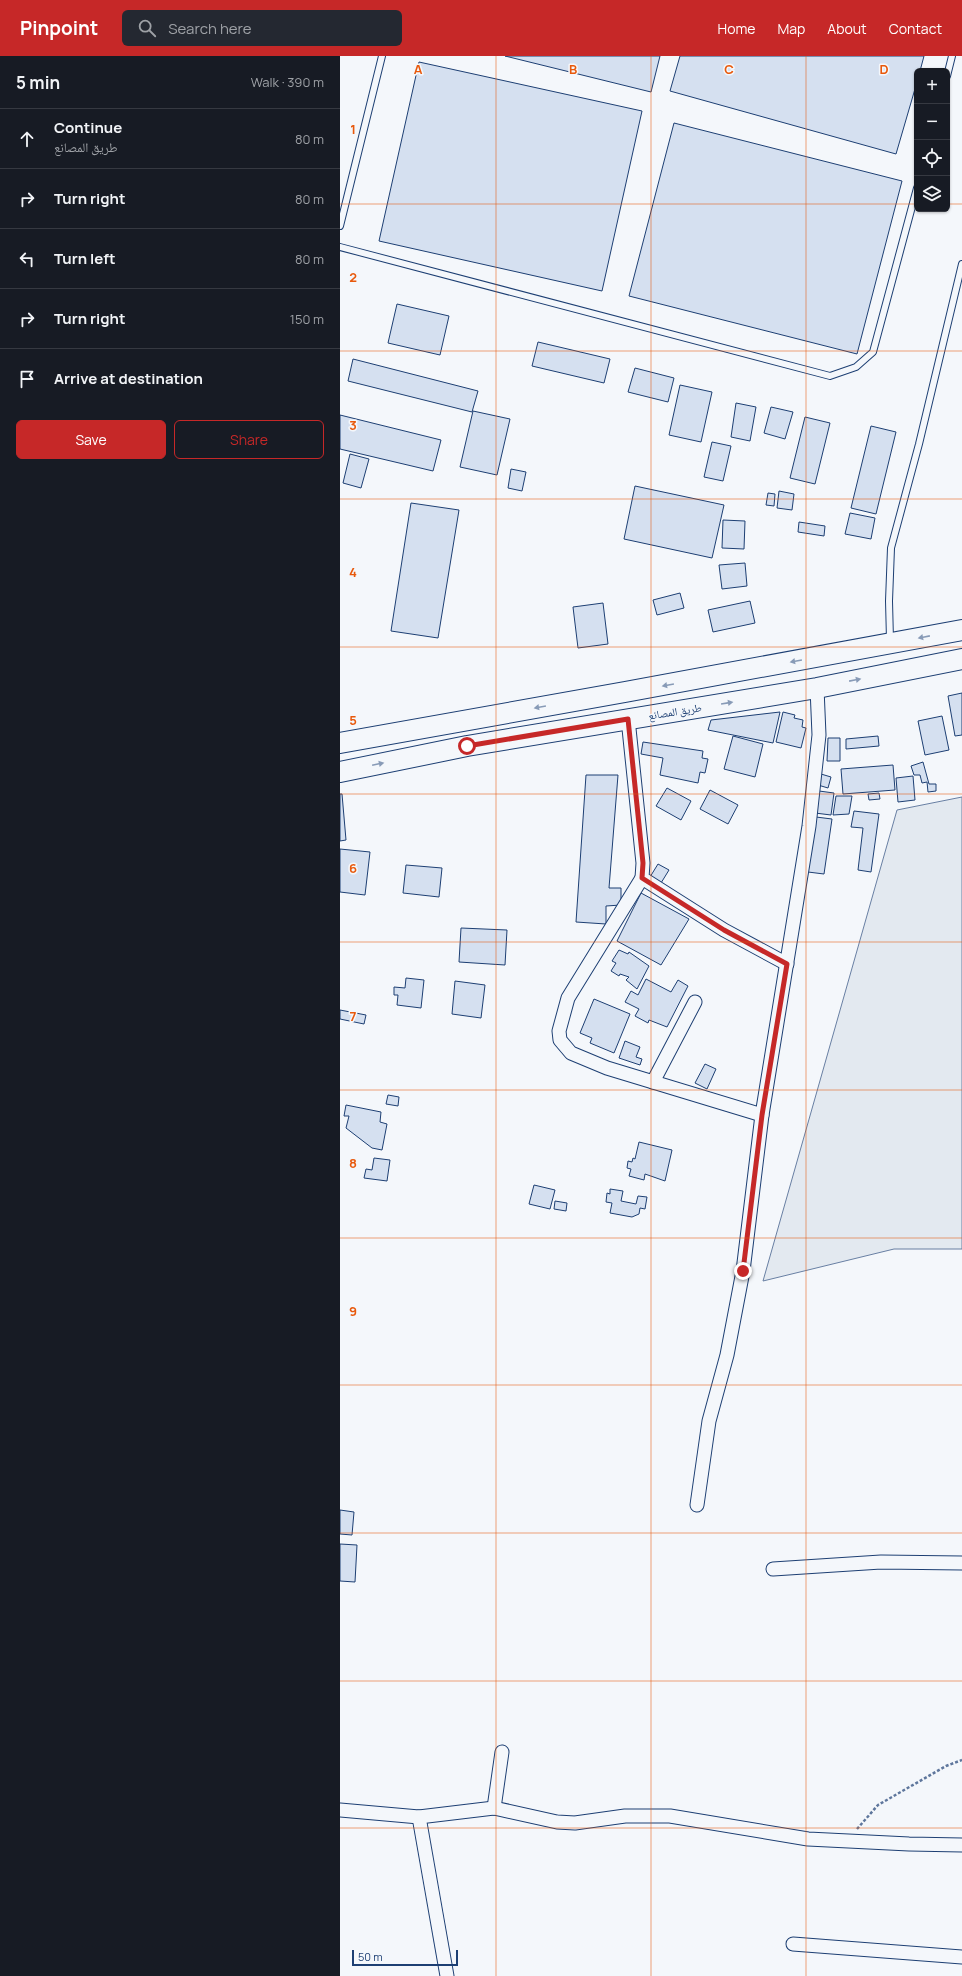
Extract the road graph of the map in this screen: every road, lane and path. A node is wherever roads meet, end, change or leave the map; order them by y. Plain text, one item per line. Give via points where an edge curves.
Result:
1 (382, 56) edge
2 (952, 56) edge
3 (949, 68) edge
4 (914, 199) edge
5 (340, 226) edge
6 (340, 247) edge
7 (962, 264) edge
8 (962, 630) edge
9 (890, 644) junction
10 (962, 659) edge
11 (817, 688) junction
12 (628, 719) junction
13 (340, 742) edge
14 (340, 772) edge
15 (642, 878) junction
16 (787, 964) junction
17 (695, 1002) dead end
18 (653, 1082) junction
19 (762, 1115) junction
20 (697, 1504) dead end
21 (962, 1563) edge
22 (773, 1569) dead end
23 (502, 1752) dead end
24 (962, 1760) edge
25 (494, 1808) junction
26 (340, 1810) edge
27 (419, 1817) junction
28 (860, 1825) dead end
29 (962, 1845) edge
30 (793, 1944) dead end
31 (962, 1957) edge
32 (447, 1976) edge

1 - 5 lane
2 - 3 lane
4 - 6 lane via 873,352 856,367 830,376
7 - 9 lane via 891,548
8 -> 9 main road
9 -> 13 main road
11 -> 10 main road, طريق المصانع
12 -> 11 main road, طريق المصانع
11 - 16 street via 816,762 809,826
14 -> 12 main road, طريق المصانع via 467,746
12 - 15 street via 643,863
15 - 16 street via 724,930
15 - 18 street via 568,998 559,1031 560,1040 571,1053 607,1068
16 - 19 street
17 - 18 street
18 - 19 street
19 - 20 street via 743,1271 727,1355 709,1421
21 - 22 street via 881,1562
23 - 25 street
24 - 28 path via 946,1766 878,1805
25 - 27 street
25 - 29 street via 575,1823 625,1816 670,1816 808,1839
26 - 27 street
27 - 32 street
30 - 31 street

